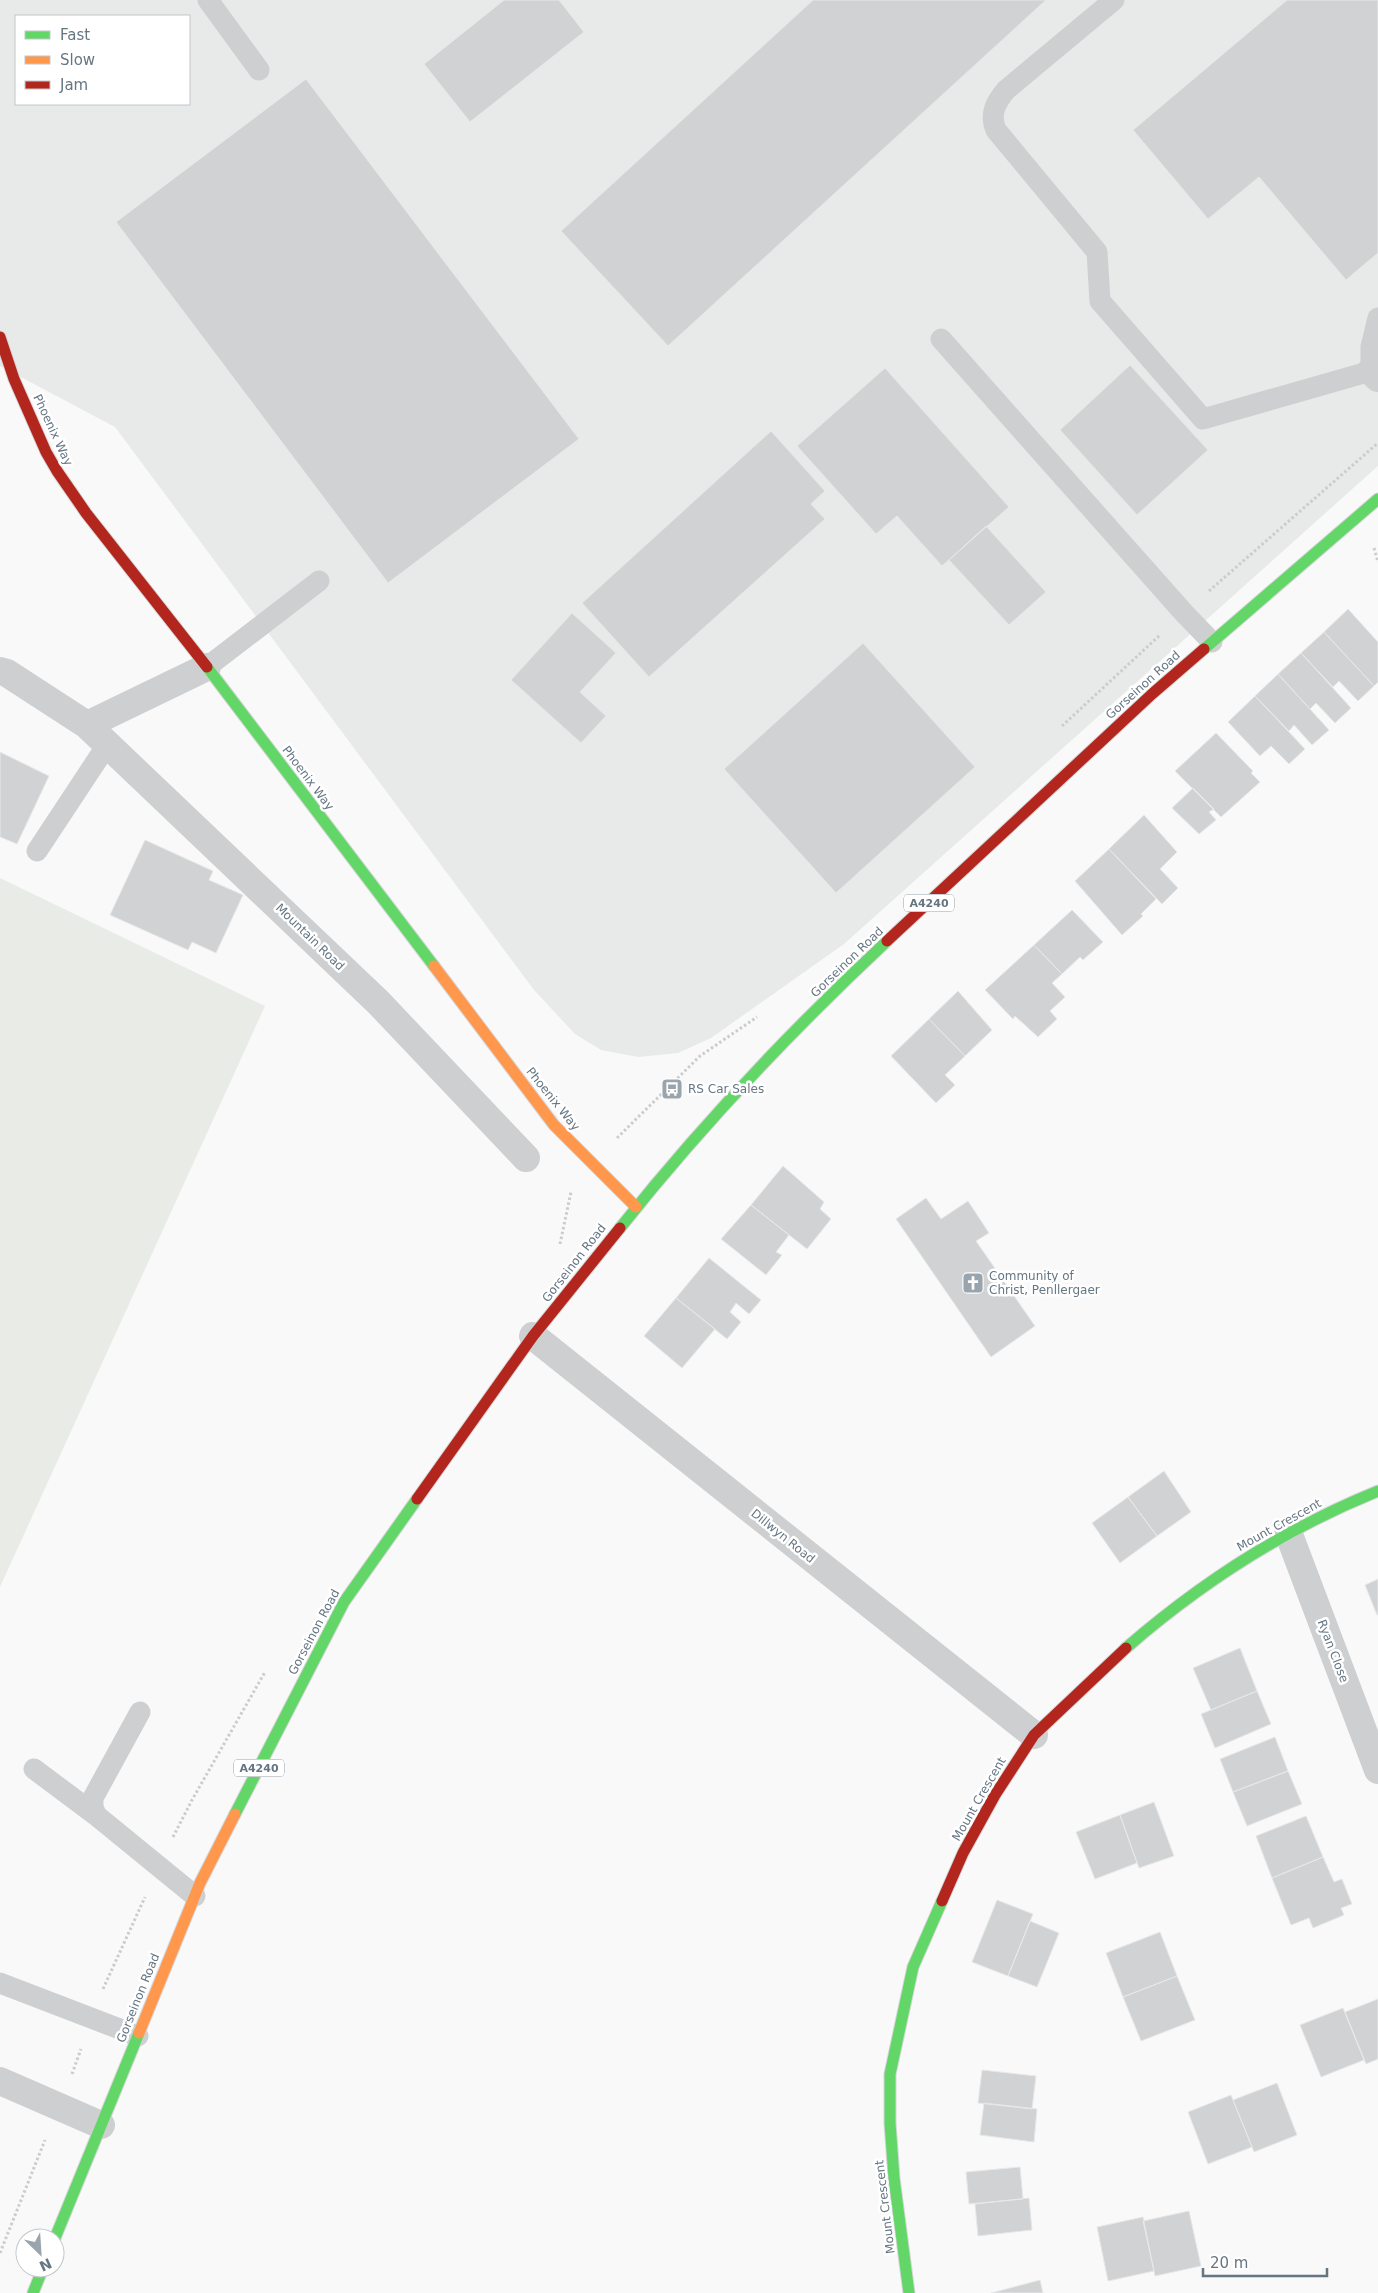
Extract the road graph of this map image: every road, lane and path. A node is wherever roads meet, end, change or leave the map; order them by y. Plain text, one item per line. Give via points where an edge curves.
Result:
1 (208, 0) edge
2 (1114, 0) edge
3 (259, 70) dead end
4 (1378, 318) edge
5 (0, 338) edge
6 (941, 339) dead end
7 (1375, 374) edge
8 (1378, 499) edge
9 (320, 582) dead end
10 (1212, 642) junction
11 (207, 666) junction
12 (0, 671) edge
13 (87, 725) junction
14 (107, 745) junction
15 (37, 851) dead end
16 (526, 1158) dead end
17 (636, 1206) junction
18 (533, 1336) junction
19 (1378, 1491) edge
20 (1288, 1532) junction
21 (140, 1712) dead end
22 (1034, 1735) junction
23 (34, 1769) dead end
24 (1378, 1770) edge
25 (97, 1816) junction
26 (195, 1896) junction
27 (0, 1983) edge
28 (138, 2036) junction
29 (0, 2080) edge
30 (101, 2125) junction
31 (59, 2228) edge
32 (39, 2278) edge
33 (33, 2293) edge
34 (909, 2293) edge

1 - 3 lane
2 - 7 lane via 1006,90 998,100 993,116 996,130 1097,252 1100,301 1203,419
4 - 7 lane via 1371,347
5 - 11 main road, Phoenix Way via 14,379 57,471 86,513
6 - 10 lane
8 - 10 main road, Gorseinon Road / A4240
9 - 11 lane
10 - 17 main road, Gorseinon Road / A4240 via 1152,694 850,977 736,1092
11 - 13 street
11 - 17 main road, Phoenix Way via 554,1125
12 - 13 street, Mountain Road
13 - 14 street, Mountain Road
14 - 15 lane
14 - 16 street, Mountain Road via 378,1002
17 - 18 main road, Gorseinon Road / A4240
18 - 22 street, Dillwyn Road
18 - 26 main road, Gorseinon Road / A4240 via 344,1602
19 - 20 main road, Mount Crescent
20 - 22 main road, Mount Crescent via 1163,1616
20 - 24 street, Ryan Close
21 - 25 lane via 93,1798
22 - 34 main road, Mount Crescent via 963,1853 913,1967 901,2017 890,2074 890,2123
23 - 25 lane
25 - 26 lane
26 - 28 main road, Gorseinon Road / A4240
27 - 28 lane
28 - 30 main road, Gorseinon Road / A4240
29 - 30 street
30 - 31 main road, Gorseinon Road / A4240
32 - 33 main road

